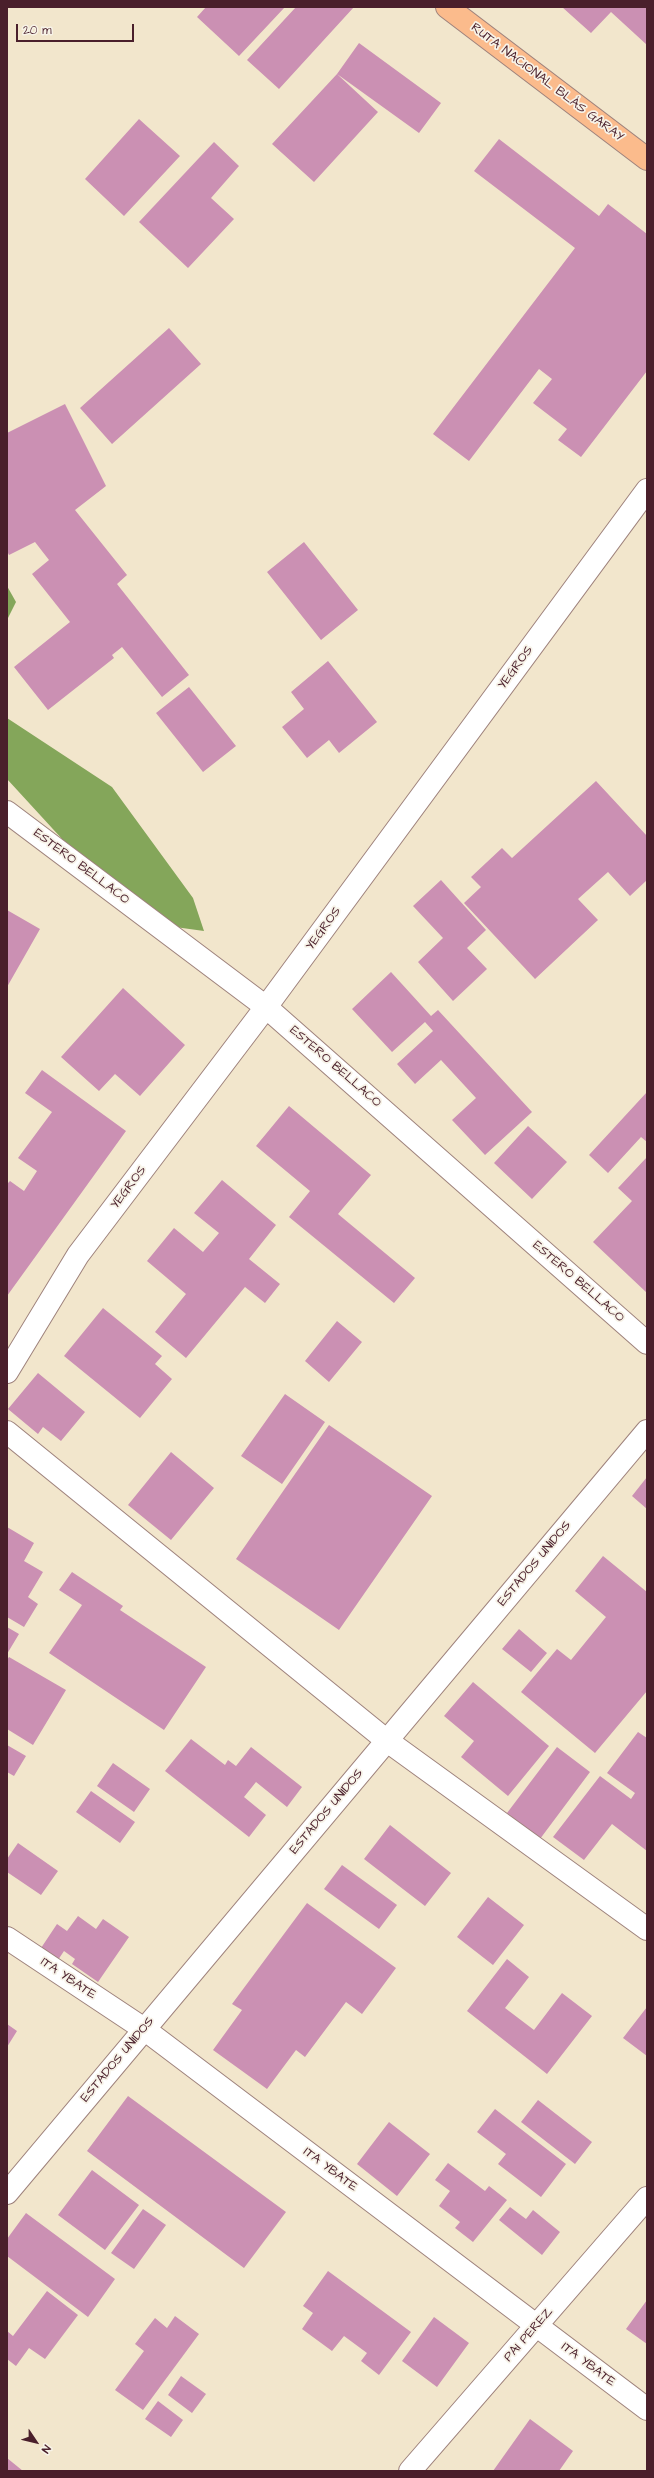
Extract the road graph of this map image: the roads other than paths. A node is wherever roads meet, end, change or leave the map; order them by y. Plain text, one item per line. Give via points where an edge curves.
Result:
1 (447, 7) edge
2 (647, 159) edge
3 (647, 490) edge
4 (7, 812) edge
5 (266, 1007) junction
6 (647, 1343) edge
7 (7, 1372) edge
8 (647, 1431) edge
9 (7, 1432) edge
10 (386, 1740) junction
11 (647, 1929) edge
12 (7, 1938) edge
13 (144, 2029) junction
14 (7, 2193) edge
15 (647, 2198) edge
16 (537, 2326) junction
17 (647, 2409) edge
18 (410, 2471) edge

1 - 2 highway, RUTA NACIONAL BLÁS GARAY
3 - 5 street, YEGROS
4 - 5 street, ESTERO BELLACO
5 - 6 street, ESTERO BELLACO
5 - 7 street, YEGROS via 78,1254
8 - 10 street, ESTADOS UNIDOS
9 - 10 street
10 - 11 street
10 - 13 street, ESTADOS UNIDOS
12 - 13 street, ITA YBATE
13 - 14 street, ESTADOS UNIDOS
13 - 16 street, ITA YBATE
15 - 16 street, PAI PEREZ
16 - 17 street, ITA YBATE
16 - 18 street, PAI PEREZ

